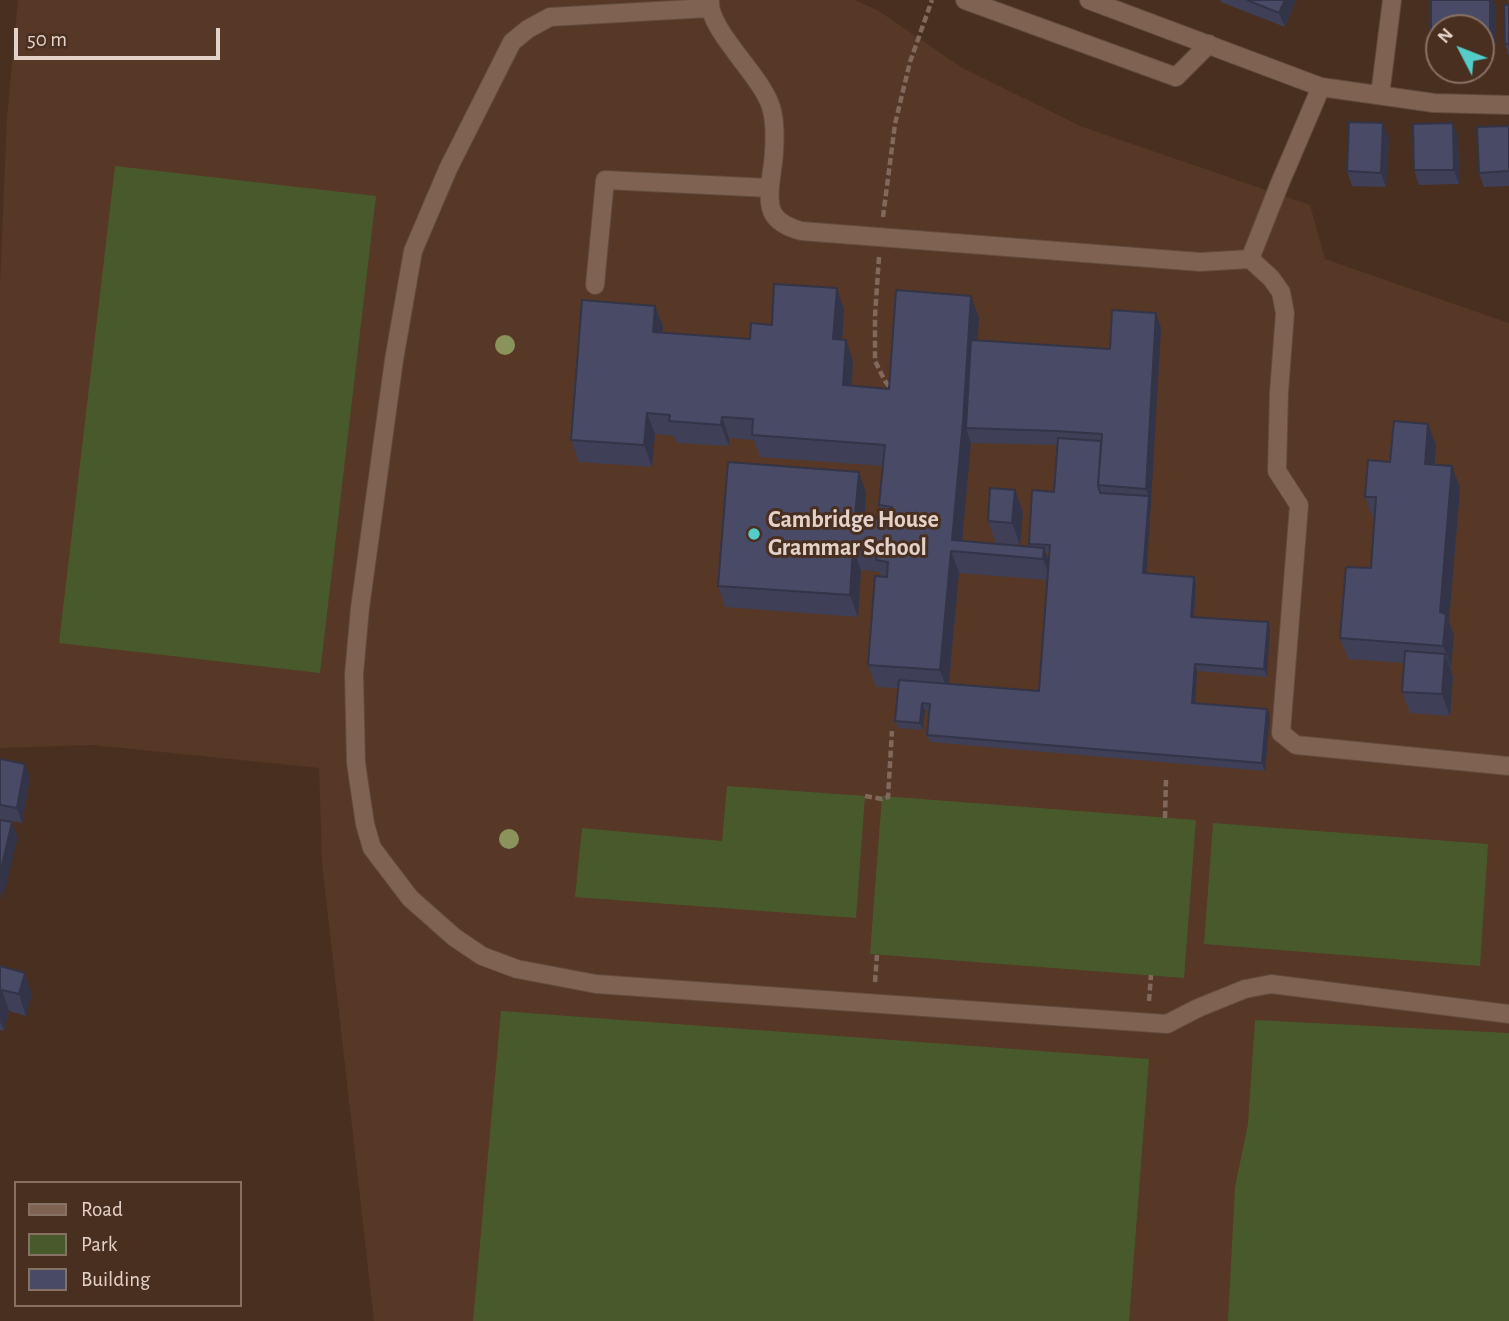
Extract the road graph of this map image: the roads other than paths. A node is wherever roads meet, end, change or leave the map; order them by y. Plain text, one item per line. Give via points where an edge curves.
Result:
1 (965, 0) edge
2 (1089, 0) edge
3 (1392, 0) edge
4 (710, 4) edge
5 (1209, 44) junction
6 (1321, 87) junction
7 (1380, 95) junction
8 (1509, 105) edge
9 (770, 188) junction
10 (1250, 259) junction
11 (595, 285) dead end
12 (1509, 766) edge
13 (1509, 1014) edge

1 - 5 street via 1176,78
2 - 5 street
3 - 7 street
4 - 9 street via 716,24 771,107 774,151
4 - 13 street via 550,17 512,42 413,251 392,374 354,674 356,763 365,824 372,848 410,898 482,956 517,969 596,984 1167,1024 1245,989 1271,984
5 - 6 street
6 - 7 street
6 - 10 street
7 - 8 street via 1434,103
9 - 10 street via 772,213 801,231 1200,262
9 - 11 street via 605,180
10 - 12 street via 1271,278 1285,313 1277,471 1299,505 1281,733 1296,745

